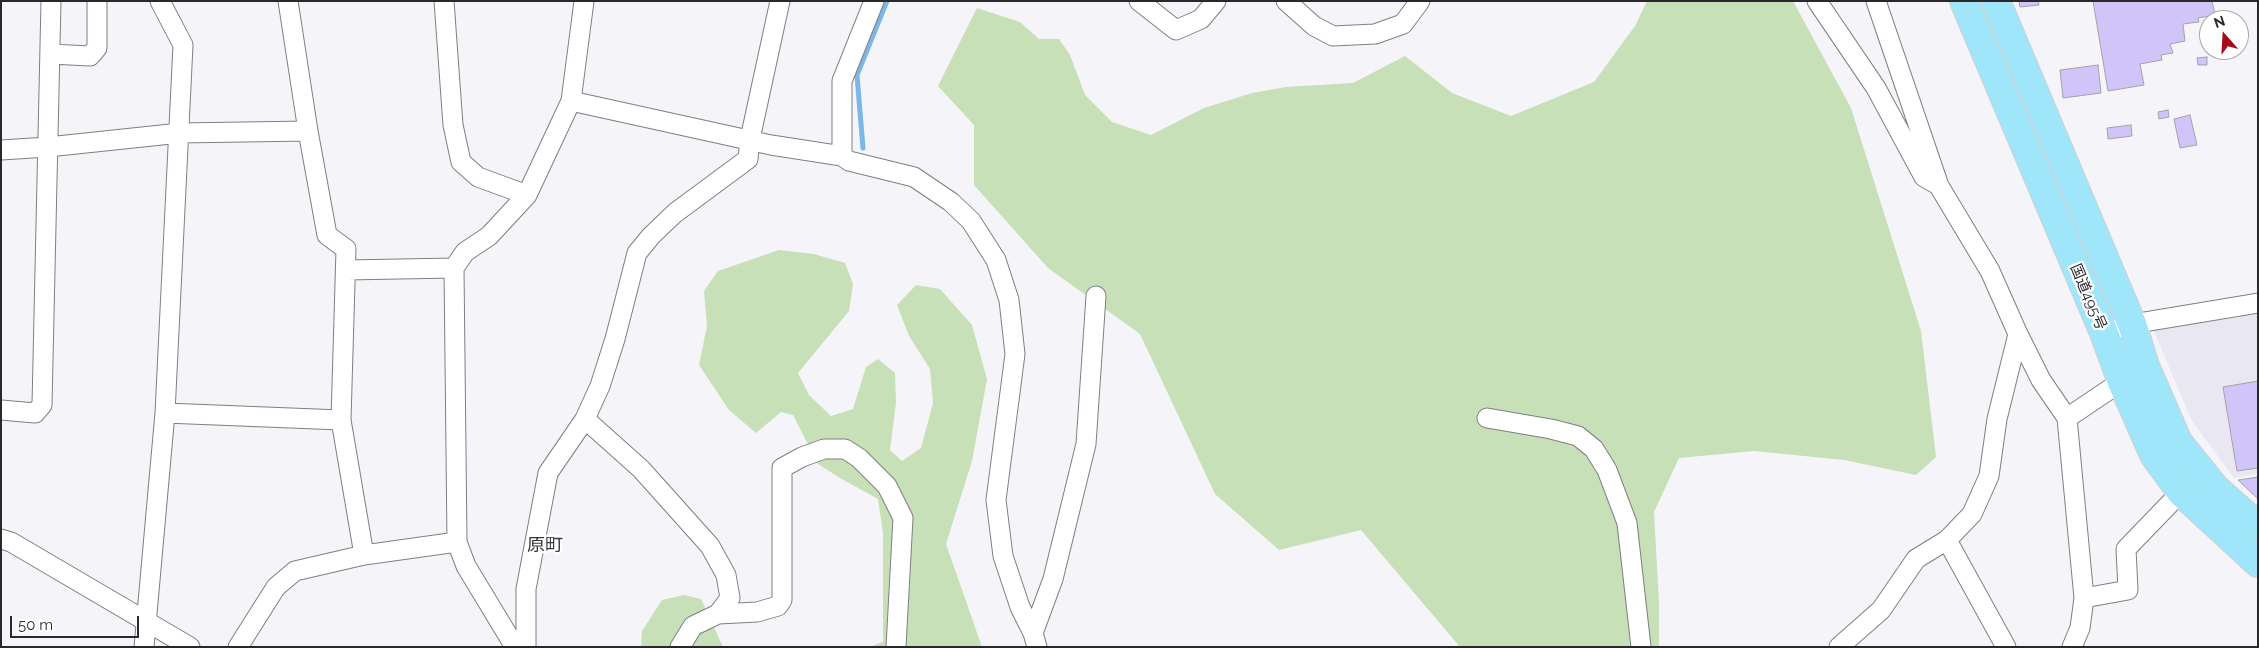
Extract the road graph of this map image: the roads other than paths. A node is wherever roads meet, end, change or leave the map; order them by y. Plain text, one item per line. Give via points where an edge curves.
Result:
1 (51, 1) edge
2 (97, 1) edge
3 (160, 1) edge
4 (288, 1) edge
5 (444, 1) edge
6 (584, 1) edge
7 (780, 1) edge
8 (874, 1) edge
9 (1139, 1) edge
10 (1216, 1) edge
11 (1286, 1) edge
12 (1420, 1) edge
13 (1817, 1) edge
14 (1876, 1) edge
15 (1964, 1) edge
16 (1996, 1) edge
17 (50, 54) junction
18 (571, 101) junction
19 (308, 131) junction
20 (180, 133) junction
21 (750, 139) junction
22 (48, 148) junction
23 (1, 150) edge
24 (842, 156) junction
25 (1939, 186) junction
26 (527, 195) junction
27 (454, 268) junction
28 (346, 270) junction
29 (1096, 296) dead end
30 (2258, 303) edge
31 (2132, 324) junction
32 (2018, 334) junction
33 (2104, 334) junction
34 (2145, 366) junction
35 (2122, 382) junction
36 (1, 410) edge
37 (165, 413) junction
38 (1487, 418) dead end
39 (2067, 418) junction
40 (584, 419) junction
41 (341, 420) junction
42 (2181, 492) junction
43 (2258, 526) edge
44 (1, 539) edge
45 (1947, 540) junction
46 (457, 542) junction
47 (364, 555) junction
48 (2258, 563) edge
49 (2084, 598) junction
50 (718, 614) junction
51 (146, 620) junction
52 (1035, 640) edge
53 (2005, 646) edge
54 (144, 647) edge
55 (190, 647) edge
56 (238, 647) edge
57 (515, 647) edge
58 (526, 647) edge
59 (680, 647) edge
60 (896, 647) edge
61 (1640, 647) edge
62 (1839, 647) edge
63 (2072, 647) edge

1 - 17 street
2 - 17 street via 97,48 94,52 90,56
3 - 20 street via 183,45
4 - 19 street
5 - 26 street via 453,125 461,162 478,177
6 - 18 street
7 - 21 street
8 - 24 street via 842,81
9 - 10 street via 1176,30 1201,19
11 - 12 street via 1314,26 1333,36 1375,34 1403,24
13 - 25 street via 1876,88 1924,177
14 - 25 street
15 - 33 highway, 国道495号
16 - 31 highway, 国道495号
17 - 22 street
18 - 21 street
18 - 26 street
19 - 20 street
19 - 28 street via 327,235 346,249
20 - 22 street
20 - 37 street
21 - 24 street
21 - 40 street via 748,159 675,212 637,253 600,386
22 - 23 street
22 - 36 street via 42,405 35,413
24 - 52 street via 914,177 951,202 971,221 996,260 1009,300 1015,354 996,500 1003,556
25 - 32 street via 1990,271
26 - 27 street via 489,236 465,252
27 - 28 street
27 - 46 street
28 - 41 street
29 - 52 street via 1086,444
30 - 31 street
31 - 33 street
31 - 34 highway, 国道495号
32 - 39 street via 2041,380
32 - 45 street via 1997,419 1989,476 1972,514
33 - 35 highway, 国道495号
34 - 35 street
34 - 43 highway, 国道495号 via 2178,442 2215,488
35 - 39 street
35 - 42 highway, 国道495号 via 2154,455
37 - 41 street
37 - 51 street
38 - 61 street via 1578,436 1594,449 1607,470 1627,523 1640,622
39 - 49 street
40 - 50 street via 642,468 710,546 726,576 730,598
40 - 58 street via 548,474 526,589
41 - 47 street
42 - 48 highway, 国道495号
42 - 49 street via 2126,549 2128,590
44 - 51 street
45 - 53 street
45 - 62 street via 1916,559 1881,610
46 - 47 street
46 - 57 street via 466,566
47 - 56 street via 295,571 276,587
49 - 63 street via 2080,628
50 - 59 street via 693,626
50 - 60 street via 757,612 778,606 782,600 782,468 824,449 845,449 859,458 887,486 903,518
51 - 54 street
51 - 55 street

